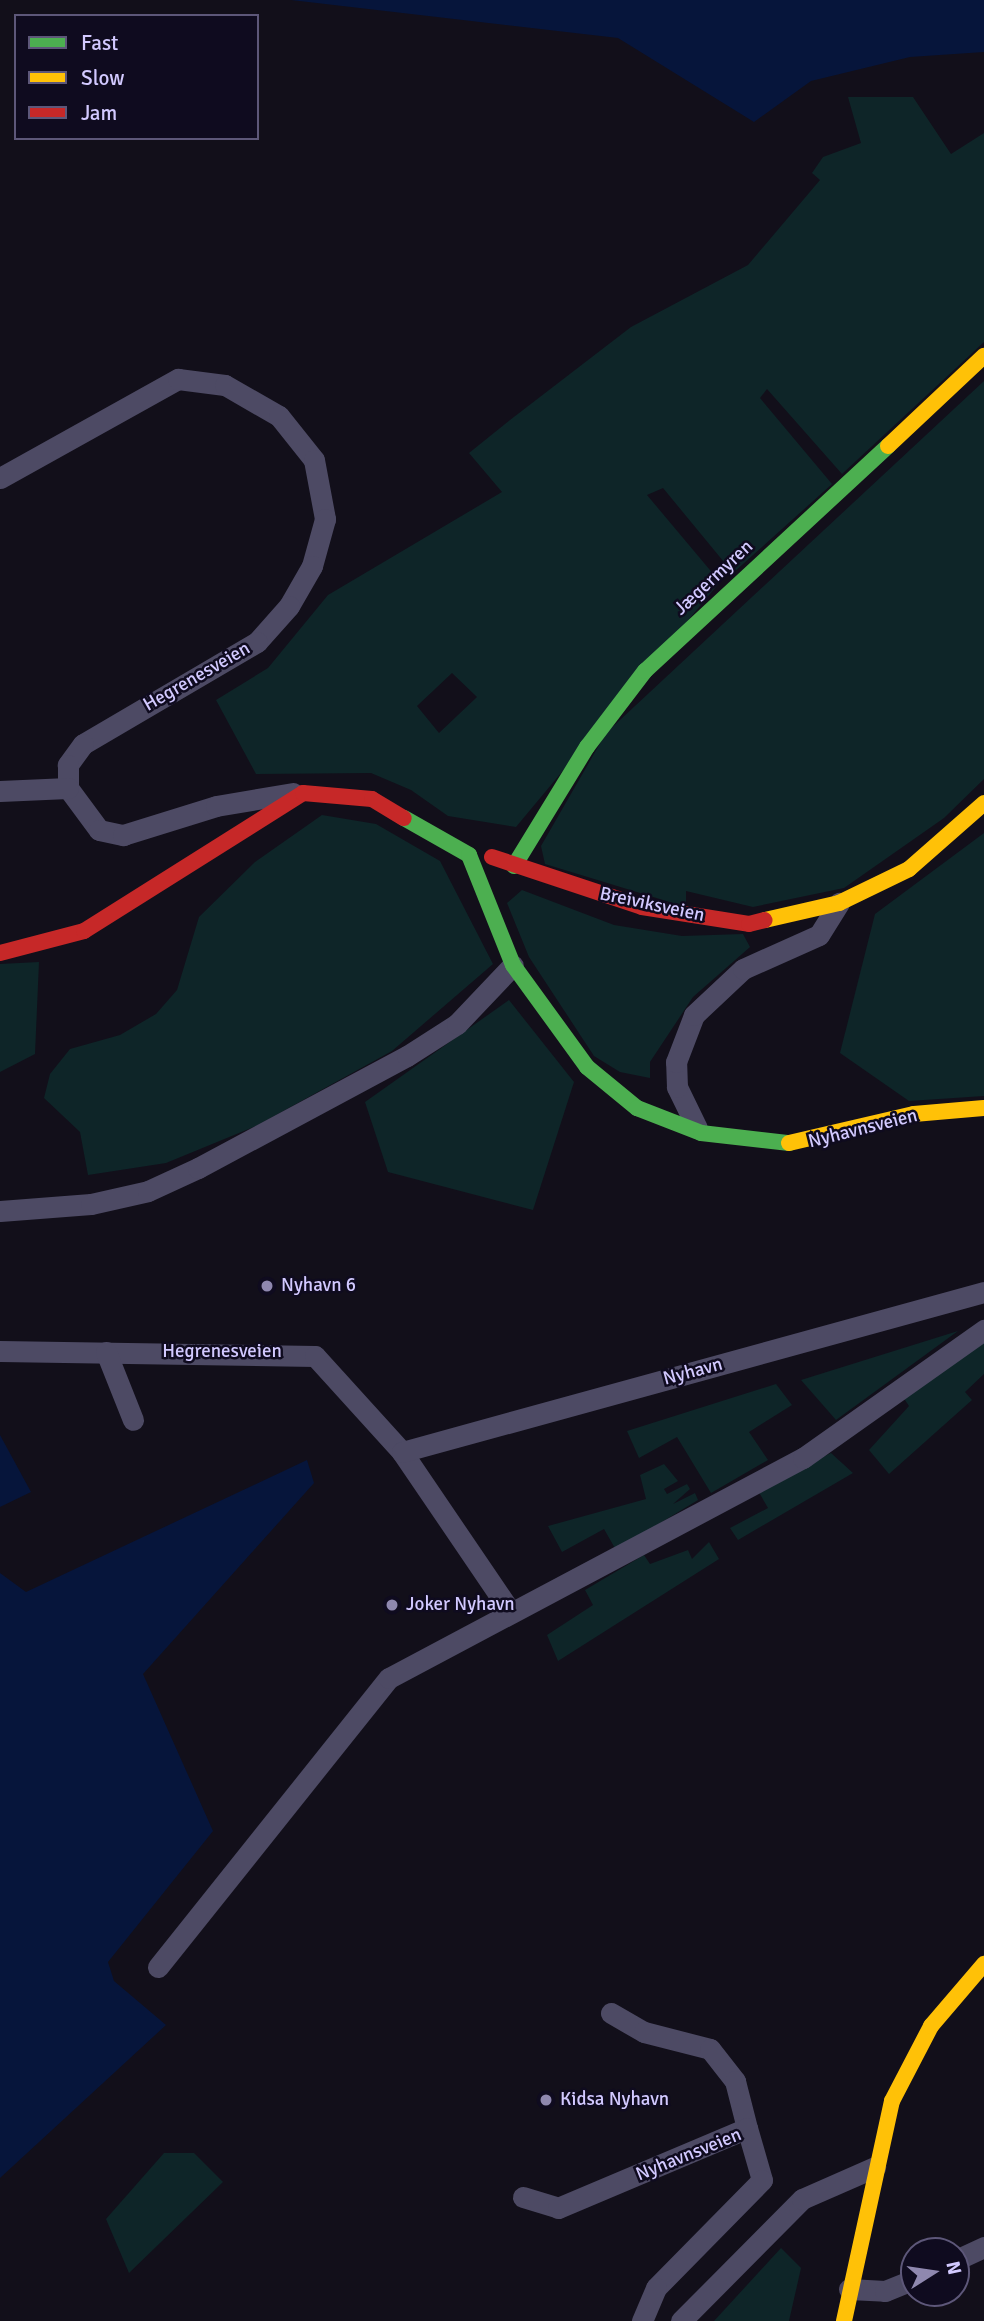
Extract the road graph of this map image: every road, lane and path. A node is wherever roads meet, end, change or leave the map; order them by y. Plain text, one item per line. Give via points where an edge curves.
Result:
1 (984, 356) edge
2 (0, 478) edge
3 (68, 788) junction
4 (0, 792) edge
5 (303, 793) junction
6 (984, 803) edge
7 (470, 855) junction
8 (513, 866) junction
9 (839, 903) junction
10 (0, 953) edge
11 (513, 965) junction
12 (984, 1108) edge
13 (701, 1133) junction
14 (0, 1211) edge
15 (984, 1292) edge
16 (984, 1330) edge
17 (0, 1351) edge
18 (106, 1352) junction
19 (133, 1420) dead end
20 (402, 1452) junction
21 (510, 1611) junction
22 (984, 1964) edge
23 (158, 1967) dead end
24 (611, 2013) dead end
25 (747, 2129) junction
26 (875, 2167) junction
27 (523, 2197) dead end
28 (900, 2285) edge
29 (849, 2289) junction
30 (642, 2321) edge
31 (681, 2321) edge
32 (844, 2321) edge

1 - 8 street, Jægermyren via 645,671 587,747
2 - 3 lane, Hegrenesveien via 178,379 225,385 279,416 314,460 325,519 312,566 289,606 257,642 83,744 68,765
3 - 4 lane
3 - 5 lane via 99,830 123,835 270,793
5 - 7 street via 372,799
5 - 10 street via 84,931
6 - 9 street, Breiviksveien via 909,869
7 - 8 street, Breiviksveien
7 - 11 street
8 - 9 street, Breiviksveien via 642,907 749,924
9 - 13 lane via 820,935 727,980 685,1030 677,1087
11 - 13 street via 587,1067 617,1096
11 - 14 lane via 457,1024 407,1056 198,1168 148,1191 91,1205
12 - 13 street, Nyhavnsveien via 914,1114 803,1144
15 - 20 lane, Nyhavn
16 - 21 lane via 803,1458
17 - 18 lane, Hegrenesveien
18 - 19 lane
18 - 20 lane, Hegrenesveien via 315,1356
20 - 21 lane, Hegrenesveien
21 - 23 lane via 389,1678
22 - 26 street via 908,2061
24 - 25 lane via 643,2032 710,2049 735,2081
25 - 27 lane, Nyhavnsveien via 558,2208
25 - 30 lane, Nyhavnsveien via 762,2180 656,2288
26 - 29 street
26 - 31 lane via 802,2199
28 - 29 lane via 885,2291
29 - 32 street

